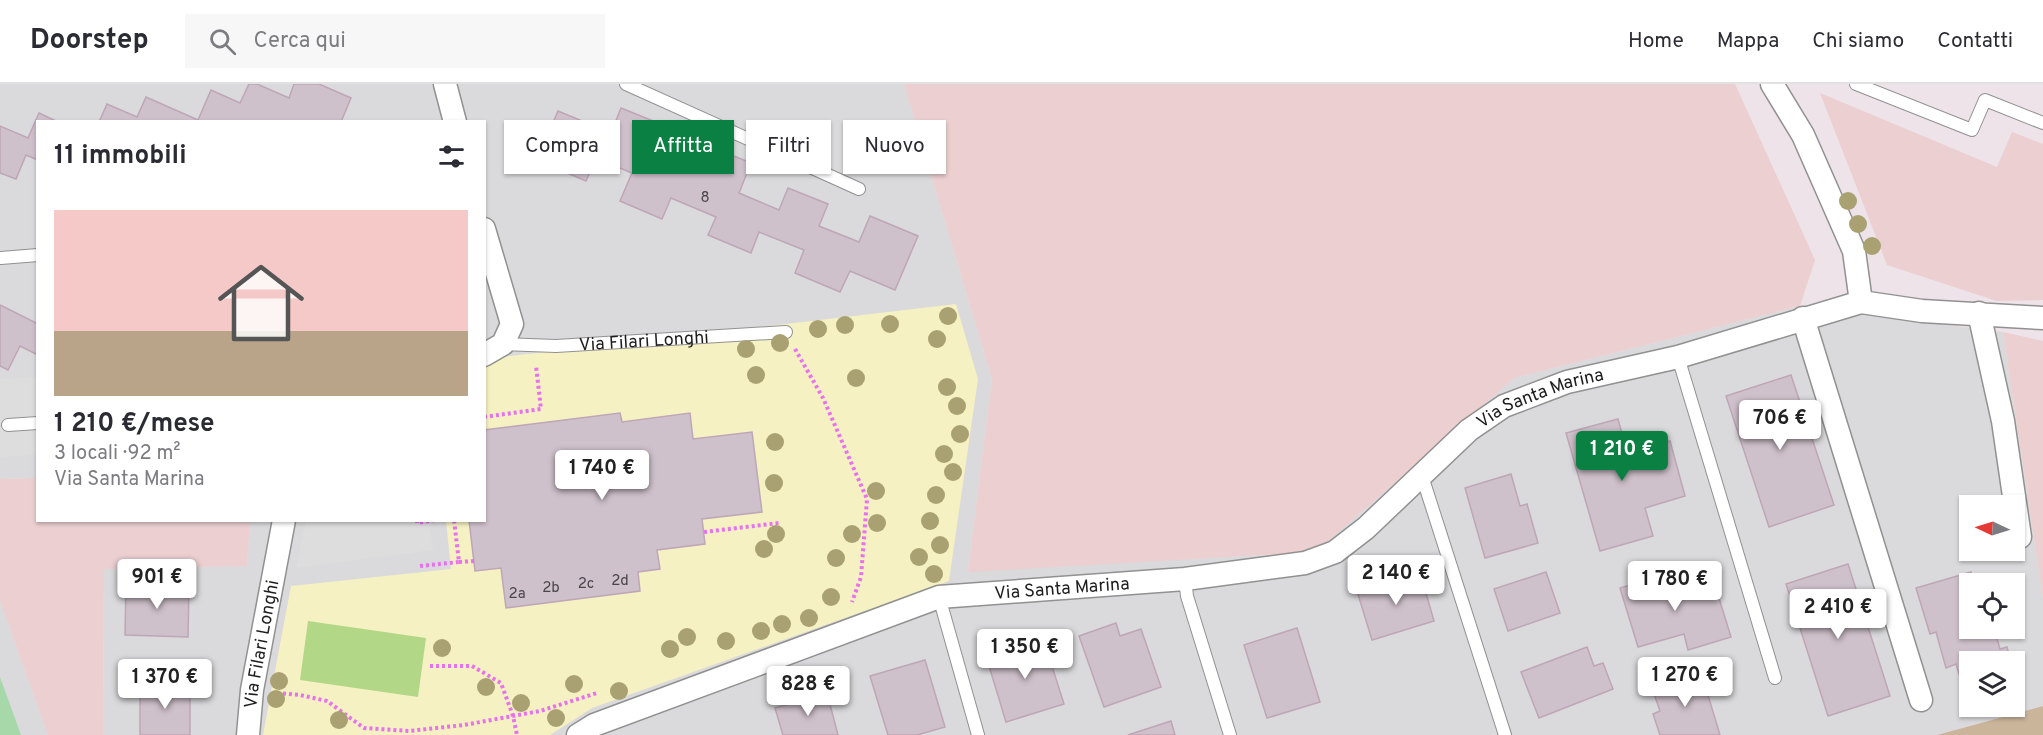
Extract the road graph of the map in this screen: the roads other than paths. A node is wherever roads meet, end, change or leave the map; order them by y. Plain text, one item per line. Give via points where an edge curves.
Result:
1 (445, 84) edge
2 (626, 84) edge
3 (1772, 84) edge
4 (1856, 84) edge
5 (454, 120) edge
6 (2043, 123) edge
7 (859, 189) dead end
8 (486, 236) edge
9 (36, 255) edge
10 (1, 258) edge
11 (1861, 302) junction
12 (1979, 313) junction
13 (1803, 318) junction
14 (2043, 318) edge
15 (786, 332) road end
16 (494, 349) edge
17 (1678, 357) junction
18 (36, 423) edge
19 (8, 425) dead end
20 (1422, 476) junction
21 (2014, 495) edge
22 (284, 522) edge
23 (1185, 579) junction
24 (939, 597) junction
25 (1775, 678) dead end
26 (1921, 700) dead end
27 (248, 735) edge
28 (578, 735) edge
29 (978, 735) edge
30 (1230, 735) edge
31 (1505, 735) edge

1 - 5 street
2 - 7 lane
3 - 11 street via 1803,135 1854,251
4 - 6 lane via 1972,130 1985,100
8 - 16 street, Via Filari Longhi via 512,324
9 - 10 lane
11 - 12 street, Via Santa Marina via 1922,311
11 - 13 street, Via Santa Marina
12 - 14 street, Via Santa Marina
12 - 21 street via 2003,421
13 - 17 street, Via Santa Marina
13 - 26 street
15 - 16 lane, Via Filari Longhi
17 - 20 street, Via Santa Marina via 1567,382 1504,406 1469,430
17 - 25 lane
18 - 19 lane
20 - 23 street, Via Santa Marina via 1335,552 1305,563
20 - 31 lane
22 - 27 street, Via Filari Longhi via 252,690
23 - 24 street, Via Santa Marina
23 - 30 lane
24 - 28 street, Via Santa Marina via 594,725
24 - 29 lane

